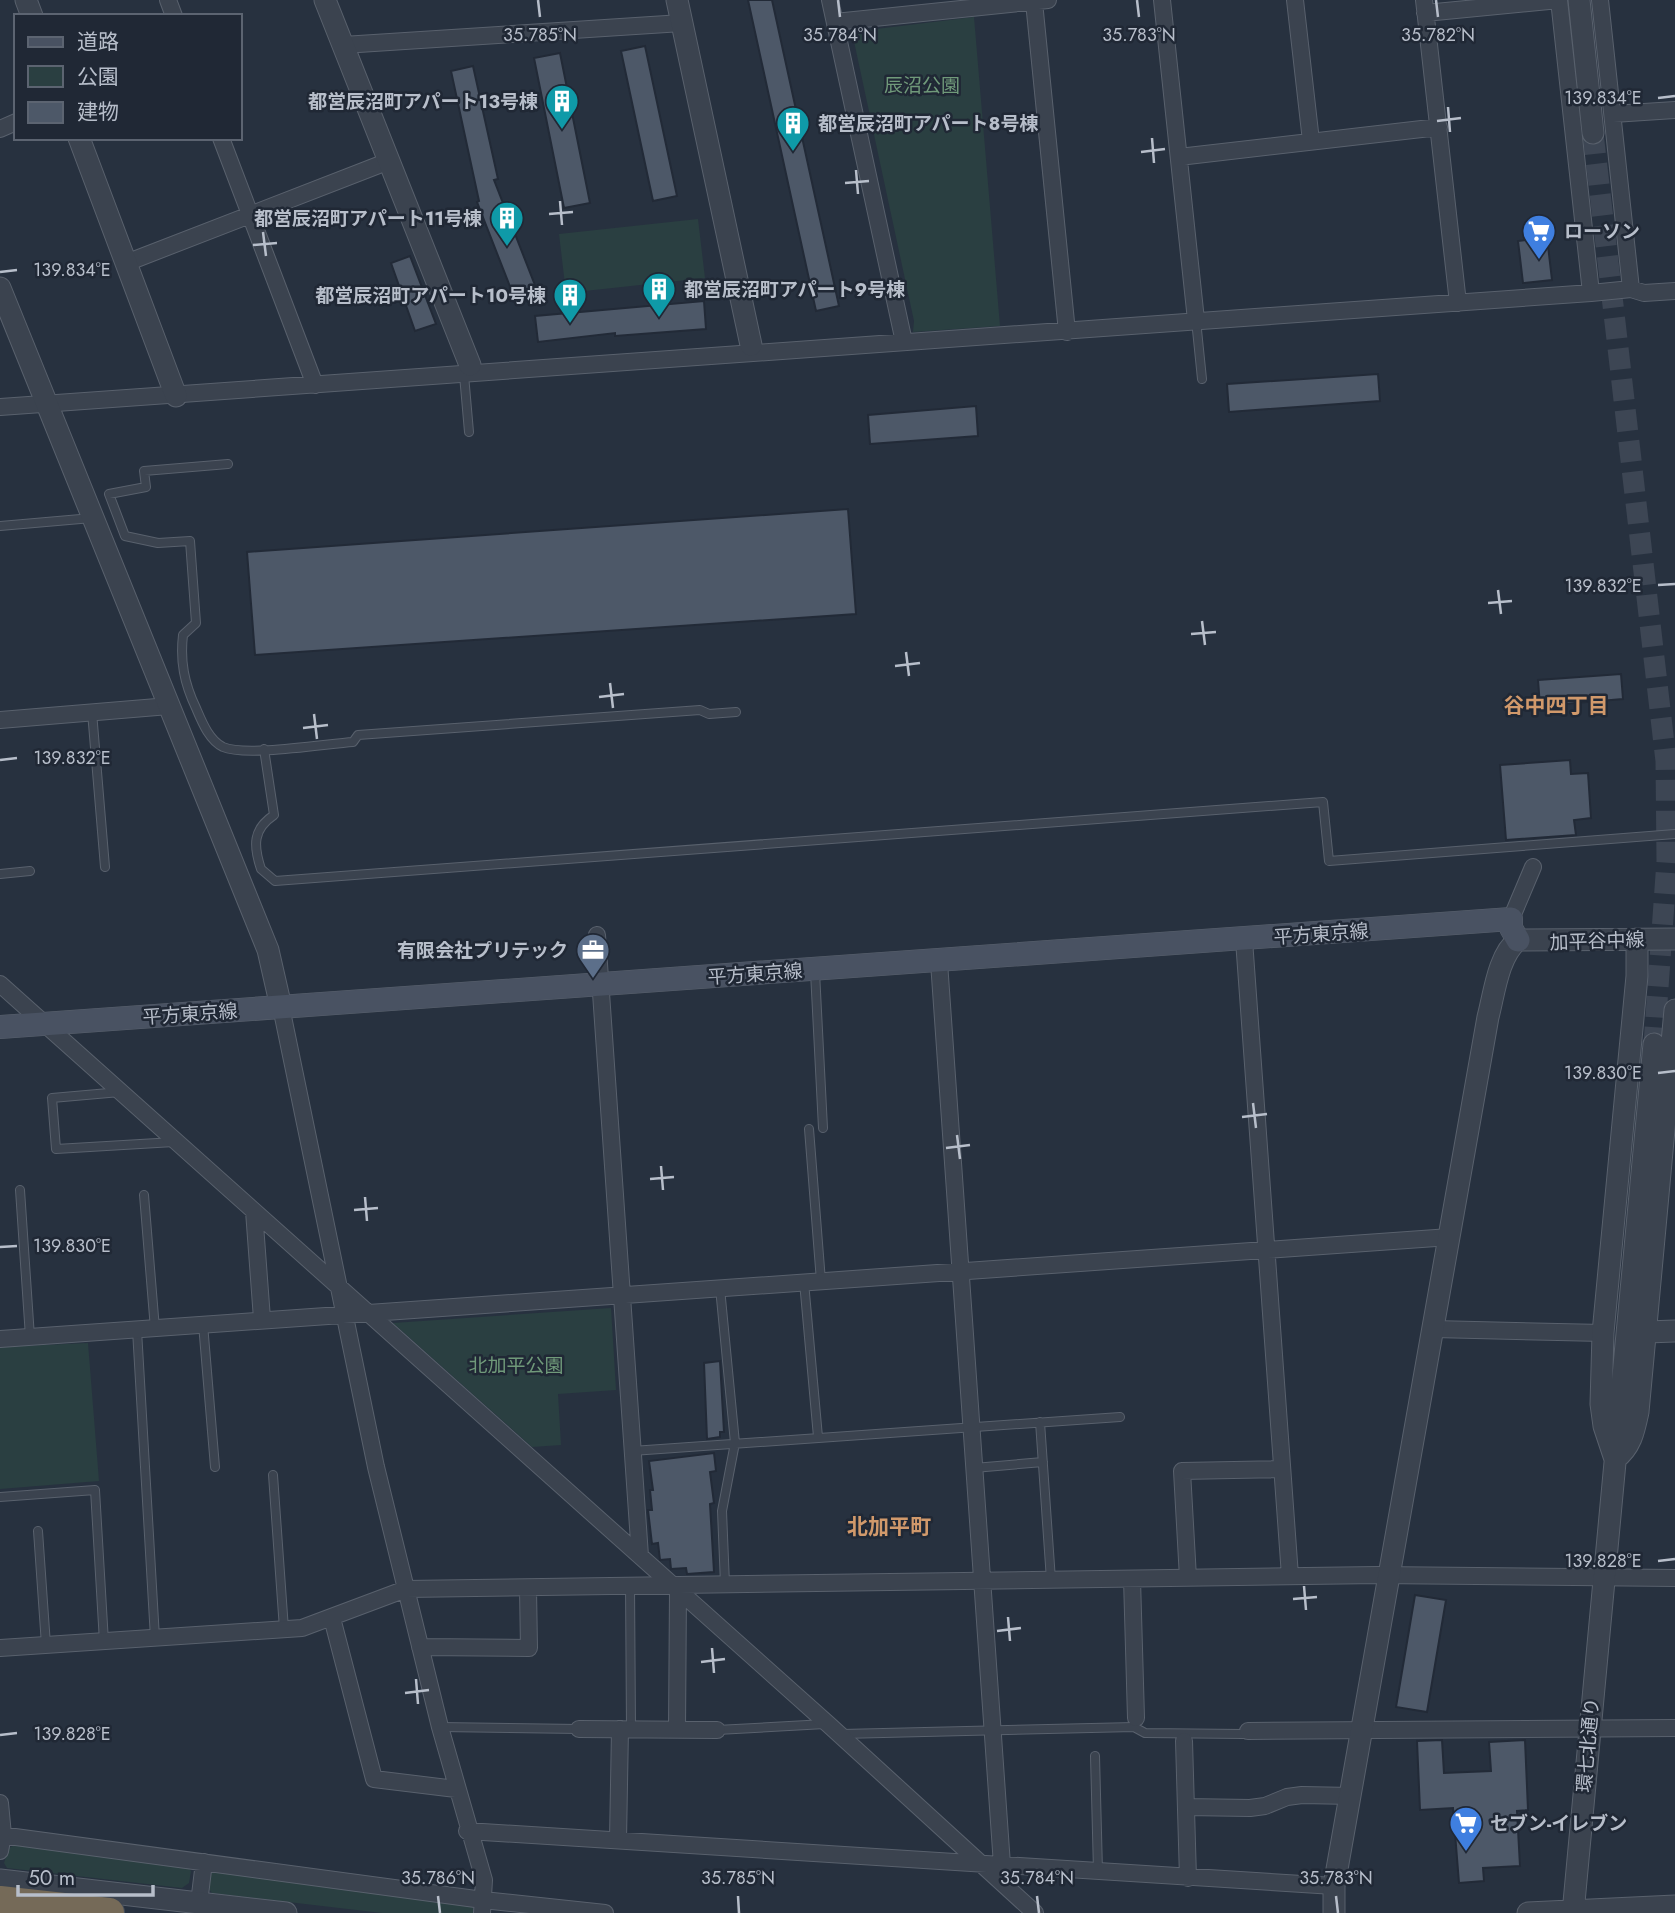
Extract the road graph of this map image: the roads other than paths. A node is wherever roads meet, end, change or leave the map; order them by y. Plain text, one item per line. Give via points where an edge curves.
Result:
1 (325, 0) edge
2 (677, 0) edge
3 (830, 0) edge
4 (1162, 0) edge
5 (1295, 0) edge
6 (1559, 0) edge
7 (1579, 0) edge
8 (1600, 0) edge
9 (1041, 1) edge
10 (1424, 6) edge
11 (835, 22) junction
12 (682, 23) junction
13 (343, 45) junction
14 (1675, 110) edge
15 (1613, 114) junction
16 (1439, 127) junction
17 (1593, 133) tunnel mouth
18 (80, 140) edge
19 (222, 140) edge
20 (1311, 141) junction
21 (1179, 157) junction
22 (388, 160) junction
23 (250, 214) junction
24 (126, 263) junction
25 (0, 288) edge
26 (1631, 289) junction
27 (1675, 291) edge
28 (1591, 293) junction
29 (1458, 303) junction
30 (1196, 320) junction
31 (1067, 332) junction
32 (904, 342) junction
33 (752, 349) junction
34 (469, 372) junction
35 (1202, 379) dead end
36 (314, 385) junction
37 (176, 396) junction
38 (46, 404) junction
39 (0, 408) edge
40 (469, 432) dead end
41 (228, 464) dead end
42 (92, 518) junction
43 (0, 526) edge
44 (169, 706) junction
45 (92, 712) junction
46 (736, 712) dead end
47 (0, 720) edge
48 (264, 750) junction
49 (1675, 834) edge
50 (105, 867) dead end
51 (1533, 867) dead end
52 (30, 872) dead end
53 (0, 874) edge
54 (1515, 930) junction
55 (597, 935) dead end
56 (1637, 939) junction
57 (1675, 939) edge
58 (1244, 940) junction
59 (939, 962) junction
60 (815, 969) junction
61 (0, 984) edge
62 (602, 985) junction
63 (281, 1007) junction
64 (1675, 1010) edge
65 (44, 1024) junction
66 (0, 1027) edge
67 (1654, 1044) tunnel mouth
68 (1673, 1086) edge
69 (120, 1092) junction
70 (823, 1128) dead end
71 (809, 1129) dead end
72 (177, 1142) junction
73 (20, 1190) dead end
74 (144, 1195) dead end
75 (254, 1212) junction
76 (1450, 1237) junction
77 (1265, 1249) junction
78 (959, 1271) junction
79 (813, 1282) junction
80 (337, 1286) junction
81 (720, 1288) junction
82 (621, 1295) junction
83 (366, 1313) junction
84 (345, 1314) junction
85 (262, 1320) junction
86 (203, 1324) junction
87 (155, 1329) junction
88 (1434, 1329) junction
89 (137, 1330) junction
90 (1675, 1331) edge
91 (1647, 1332) junction
92 (1603, 1333) junction
93 (30, 1337) junction
94 (0, 1339) edge
95 (1120, 1417) dead end
96 (1040, 1422) junction
97 (970, 1426) junction
98 (818, 1437) junction
99 (735, 1443) junction
100 (632, 1451) junction
101 (1615, 1460) junction
102 (1044, 1462) junction
103 (215, 1467) dead end
104 (974, 1468) junction
105 (1281, 1469) junction
106 (273, 1475) dead end
107 (0, 1497) edge
108 (38, 1531) dead end
109 (640, 1556) junction
110 (1391, 1575) junction
111 (1290, 1576) junction
112 (1188, 1578) junction
113 (1604, 1578) junction
114 (1675, 1578) edge
115 (1132, 1579) junction
116 (1051, 1580) junction
117 (981, 1582) junction
118 (725, 1584) junction
119 (630, 1585) junction
120 (675, 1588) junction
121 (406, 1589) junction
122 (528, 1589) junction
123 (332, 1618) junction
124 (284, 1629) junction
125 (155, 1638) junction
126 (104, 1642) junction
127 (46, 1645) junction
128 (420, 1647) junction
129 (0, 1648) edge
130 (1135, 1723) junction
131 (440, 1727) junction
132 (1589, 1728) junction
133 (1675, 1728) edge
134 (579, 1729) joint
135 (625, 1729) junction
136 (834, 1729) junction
137 (992, 1729) junction
138 (677, 1730) junction
139 (717, 1730) joint
140 (1248, 1731) joint
141 (1363, 1732) junction
142 (1184, 1737) junction
143 (1095, 1756) dead end
144 (456, 1789) junction
145 (1352, 1796) junction
146 (0, 1803) edge
147 (1186, 1807) junction
148 (467, 1831) junction
149 (1, 1840) edge
150 (618, 1840) junction
151 (204, 1862) junction
152 (979, 1864) junction
153 (1002, 1865) junction
154 (1098, 1871) junction
155 (1188, 1878) junction
156 (0, 1880) edge
157 (1334, 1886) junction
158 (0, 1901) edge
159 (199, 1903) junction
160 (483, 1906) edge
161 (1675, 1906) edge
162 (1616, 1911) edge
163 (1573, 1912) edge
164 (109, 1913) edge
165 (286, 1913) edge
166 (605, 1913) edge
167 (1035, 1913) edge
168 (1334, 1913) edge
169 (1528, 1913) edge

1 - 13 street
2 - 12 street
3 - 11 street
4 - 21 street
5 - 20 street
6 - 10 street
6 - 28 street
7 - 17 street
8 - 15 street
9 - 11 street
9 - 31 street
10 - 16 street
11 - 32 street
12 - 13 street
12 - 33 street
13 - 22 street
14 - 15 street
15 - 26 street
16 - 20 street
16 - 29 street
18 - 24 street
19 - 23 street
20 - 21 street
21 - 30 street
22 - 23 street
22 - 34 street
23 - 24 street
23 - 36 street
24 - 37 street
25 - 38 street
26 - 27 street
26 - 28 street
28 - 29 street
29 - 30 street
30 - 31 street
30 - 35 lane
31 - 32 street
32 - 33 street
33 - 34 street
34 - 36 street
34 - 40 lane
36 - 37 street
37 - 38 street
38 - 39 street
38 - 42 street
41 - 48 lane via 144,471 146,486 109,494 125,536 158,543 190,541 197,623 183,635 180,660 191,698 203,725 222,746
42 - 43 lane
42 - 44 street
44 - 45 street
44 - 63 street via 268,950
45 - 47 street
45 - 50 lane
46 - 48 lane via 709,714 701,710 358,735 353,742
48 - 49 lane via 274,815 258,828 255,841 261,869 275,881 1323,802 1329,861
51 - 54 street
52 - 53 lane
54 - 56 street, 加平谷中線 via 1534,943
54 - 58 main road, 平方東京線
54 - 76 street via 1488,1017
55 - 62 street
56 - 57 street, 加平谷中線
56 - 92 street
58 - 59 main road, 平方東京線
58 - 77 street
59 - 60 main road, 平方東京線
59 - 78 street
60 - 62 main road, 平方東京線
60 - 70 lane
61 - 65 street
62 - 63 main road, 平方東京線
62 - 82 street
63 - 65 main road, 平方東京線
63 - 80 street
64 - 68 street
65 - 66 main road, 平方東京線
65 - 69 street
67 - 101 street, 環七北通り
68 - 91 street
69 - 72 street
69 - 72 lane via 52,1098 56,1149
71 - 79 lane
72 - 75 street
73 - 93 lane
74 - 87 lane
75 - 80 street
75 - 85 street
76 - 77 street
76 - 88 street
77 - 78 street
77 - 105 street
78 - 79 street
78 - 97 street
79 - 81 street
79 - 98 lane
80 - 83 street
80 - 84 street
81 - 82 street
81 - 99 lane
82 - 83 street
82 - 100 street
83 - 84 street
83 - 109 street
84 - 85 street
84 - 121 street
85 - 86 street
86 - 87 street
86 - 103 lane
87 - 89 street
88 - 92 street
88 - 110 street
89 - 93 street
89 - 125 lane
90 - 91 street
91 - 101 street via 1634,1434
92 - 101 street via 1601,1404
93 - 94 street
95 - 96 lane
96 - 97 lane
96 - 102 lane
97 - 98 lane
97 - 104 street
98 - 99 lane
99 - 100 lane
99 - 118 lane via 722,1511
100 - 109 street
101 - 113 street, 環七北通り
102 - 104 lane
102 - 116 lane
104 - 117 street
105 - 111 street
105 - 112 street via 1182,1471
106 - 124 lane
107 - 126 lane via 94,1490
108 - 127 lane
109 - 120 street
110 - 111 street
110 - 113 street
110 - 141 street
111 - 112 street
112 - 115 street
113 - 114 street
113 - 132 street, 環七北通り
115 - 116 street
115 - 130 street
116 - 117 street
117 - 118 street
117 - 137 street
118 - 120 street
119 - 120 street
119 - 122 street
119 - 135 lane
120 - 136 street
120 - 138 street
121 - 122 street
121 - 123 street
121 - 128 street
122 - 128 street via 529,1648
123 - 124 street
123 - 144 street via 374,1779
124 - 125 street
125 - 126 street
126 - 127 street
127 - 129 street
128 - 131 street
130 - 137 lane
130 - 142 lane via 1145,1732
131 - 134 lane
131 - 144 street
132 - 133 street
132 - 141 street
132 - 163 street, 環七北通り
134 - 135 street
135 - 138 street
135 - 150 street
136 - 137 lane
136 - 139 lane
136 - 152 street
137 - 153 street
138 - 139 street
140 - 141 street
140 - 142 lane
141 - 145 street
142 - 147 street
143 - 154 lane
144 - 148 street
145 - 147 street via 1301,1795 1250,1808
145 - 157 street
146 - 149 street
147 - 155 street
148 - 150 street
148 - 160 street via 484,1880
149 - 151 street
150 - 152 street
151 - 159 street
151 - 160 street
152 - 153 street
152 - 167 street
153 - 154 street
154 - 155 street
155 - 157 street
156 - 159 street
157 - 168 street
158 - 164 highway
159 - 165 street
160 - 166 street
161 - 162 street
162 - 163 street
163 - 169 street

